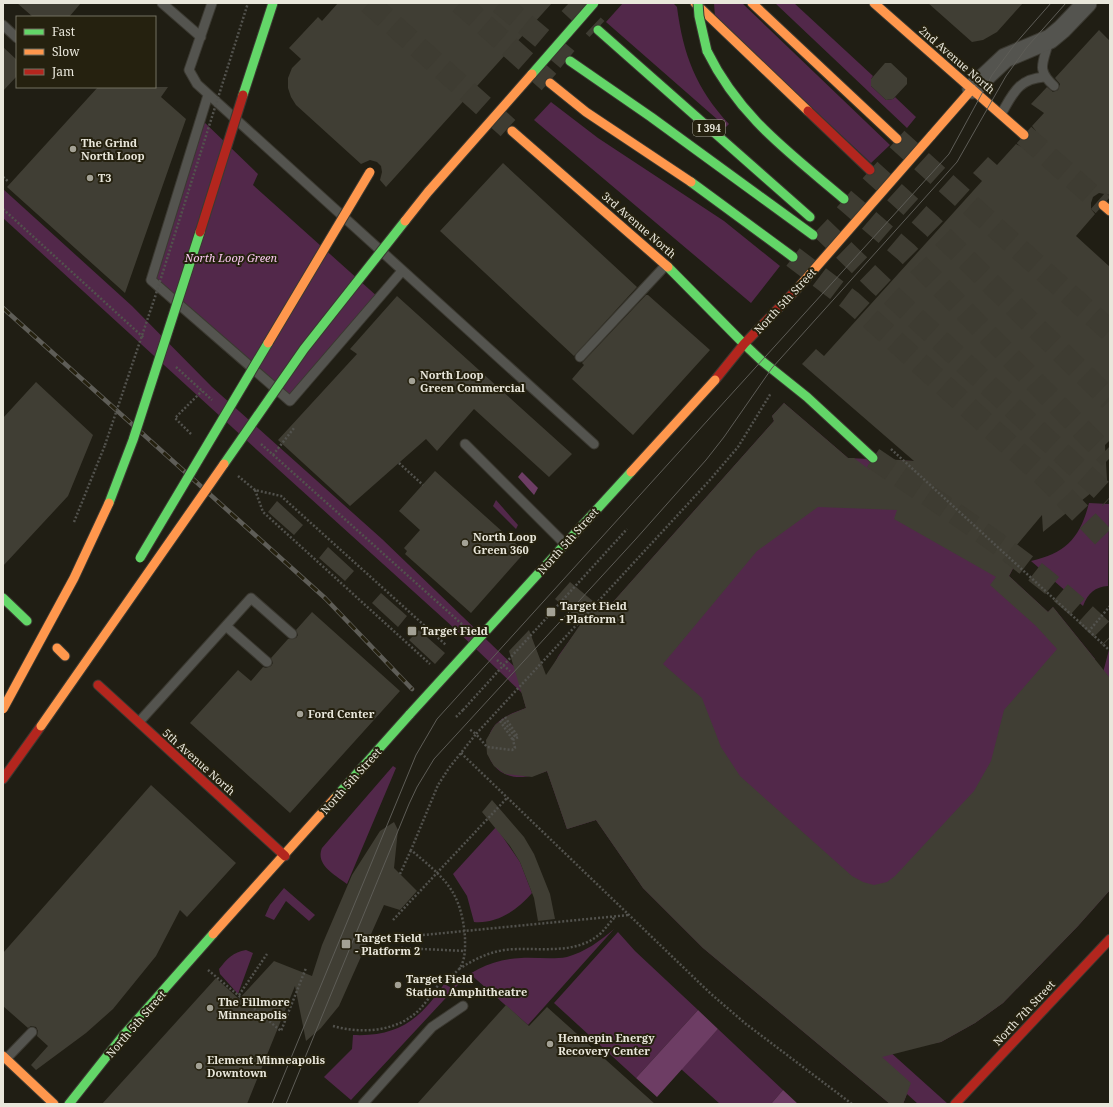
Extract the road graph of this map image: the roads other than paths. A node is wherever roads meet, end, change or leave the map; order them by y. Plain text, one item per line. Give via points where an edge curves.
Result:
1 (162, 3) edge
2 (212, 3) edge
3 (273, 3) edge
4 (594, 3) edge
5 (694, 3) edge
6 (698, 3) edge
7 (752, 3) edge
8 (874, 3) edge
9 (1087, 3) edge
10 (3, 25) edge
11 (598, 30) tunnel mouth
12 (16, 37) edge
13 (201, 37) junction
14 (1050, 39) junction
15 (570, 61) tunnel mouth
16 (1044, 77) junction
17 (550, 83) tunnel mouth
18 (1054, 86) dead end
19 (972, 89) junction
20 (208, 95) junction
21 (1001, 114) junction
22 (512, 131) tunnel mouth
23 (1024, 135) tunnel mouth
24 (898, 139) tunnel mouth
25 (870, 170) tunnel mouth
26 (370, 172) dead end
27 (844, 199) tunnel mouth
28 (817, 224) tunnel mouth
29 (813, 235) tunnel mouth
30 (793, 257) tunnel mouth
31 (666, 264) junction
32 (402, 271) junction
33 (744, 344) junction
34 (580, 357) dead end
35 (465, 444) dead end
36 (594, 444) dead end
37 (873, 458) tunnel mouth
38 (565, 544) junction
39 (134, 569) dead end
40 (4, 601) edge
41 (106, 616) dead end
42 (27, 620) dead end
43 (226, 626) junction
44 (292, 634) dead end
45 (57, 648) dead end
46 (65, 656) dead end
47 (267, 662) dead end
48 (98, 685) dead end
49 (3, 709) edge
50 (138, 723) junction
51 (41, 726) junction
52 (3, 779) edge
53 (285, 856) junction
54 (1110, 939) edge
55 (463, 1006) dead end
56 (32, 1032) dead end
57 (4, 1057) edge
58 (54, 1104) edge
59 (69, 1104) edge
60 (363, 1104) edge
61 (956, 1104) edge

1 - 13 lane
2 - 13 lane
3 - 49 main road, bridge via 134,440 115,491 55,617
4 - 51 main road, bridge via 428,192 304,349
5 - 25 main road
6 - 27 main road, bridge via 707,51 723,83 750,117
7 - 24 main road
8 - 19 main road, 2nd Avenue North
9 - 14 street, North 5th Street
10 - 12 lane
11 - 28 main road, I 394
13 - 20 lane via 189,70 197,84
14 - 16 lane via 1042,70
14 - 19 street, North 5th Street via 1005,58
15 - 29 main road
16 - 18 lane
16 - 21 lane via 1032,78 1018,86
17 - 30 main road via 603,123 708,193
19 - 21 main road, 2nd Avenue North
19 - 33 main road, North 5th Street, bridge via 798,289
20 - 32 lane
20 - 32 lane via 151,280 290,401
21 - 23 main road, 2nd Avenue North
22 - 31 main road, 3rd Avenue North
26 - 39 main road, bridge
31 - 33 main road, 3rd Avenue North
31 - 34 lane
32 - 36 lane
33 - 37 main road, 3rd Avenue North via 807,397
33 - 38 main road, North 5th Street, bridge via 715,380
35 - 38 lane
38 - 53 main road, North 5th Street, bridge
40 - 42 main road
41 - 51 main road, bridge
43 - 44 lane via 251,598
43 - 47 lane
43 - 50 lane
45 - 46 main road
48 - 50 main road, 5th Avenue North
50 - 53 main road, 5th Avenue North
51 - 52 main road
53 - 59 main road, North 5th Street via 122,1037
54 - 61 main road, North 7th Street
55 - 60 lane via 432,1027
56 - 57 lane
57 - 58 main road

